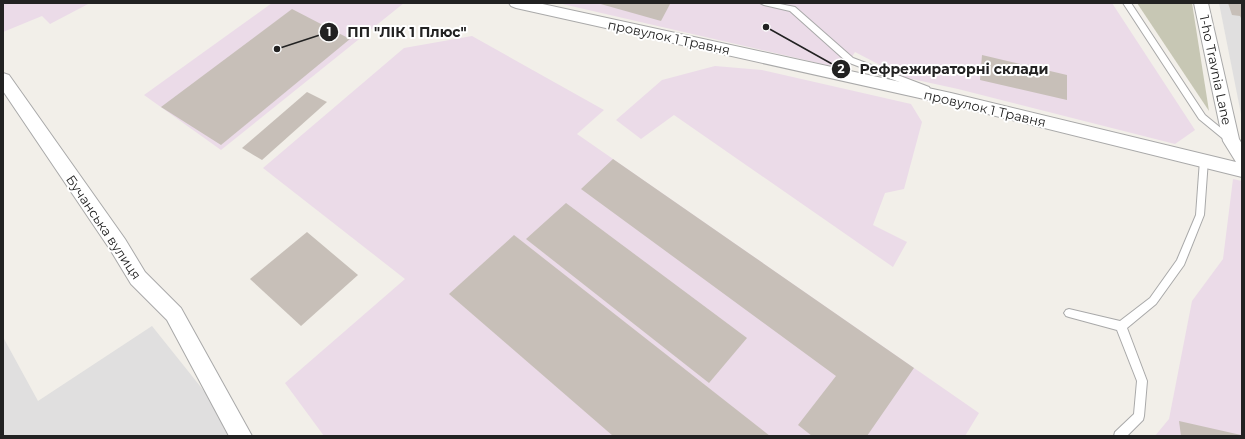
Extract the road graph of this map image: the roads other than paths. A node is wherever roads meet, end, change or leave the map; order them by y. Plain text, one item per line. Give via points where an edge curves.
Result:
1 (516, 3) edge
2 (764, 3) edge
3 (1127, 3) edge
4 (1201, 3) edge
5 (3, 79) edge
6 (951, 99) junction
7 (1231, 141) junction
8 (1242, 157) edge
9 (1204, 160) junction
10 (1242, 170) edge
11 (1069, 313) dead end
12 (1121, 326) junction
13 (241, 436) edge
14 (1119, 436) edge

1 - 6 street, провулок 1 Травня
2 - 6 lane via 792,10 850,60
3 - 7 lane via 1202,117
4 - 7 street, 1-ho Travnia Lane
5 - 13 street, Бучанська вулиця via 138,278 174,314
6 - 9 street, провулок 1 Травня
7 - 8 street, 1-ho Travnia Lane
9 - 10 street, провулок 1 Травня
9 - 12 lane via 1200,215 1181,262 1153,301
11 - 12 lane
12 - 14 lane via 1142,380 1139,416

